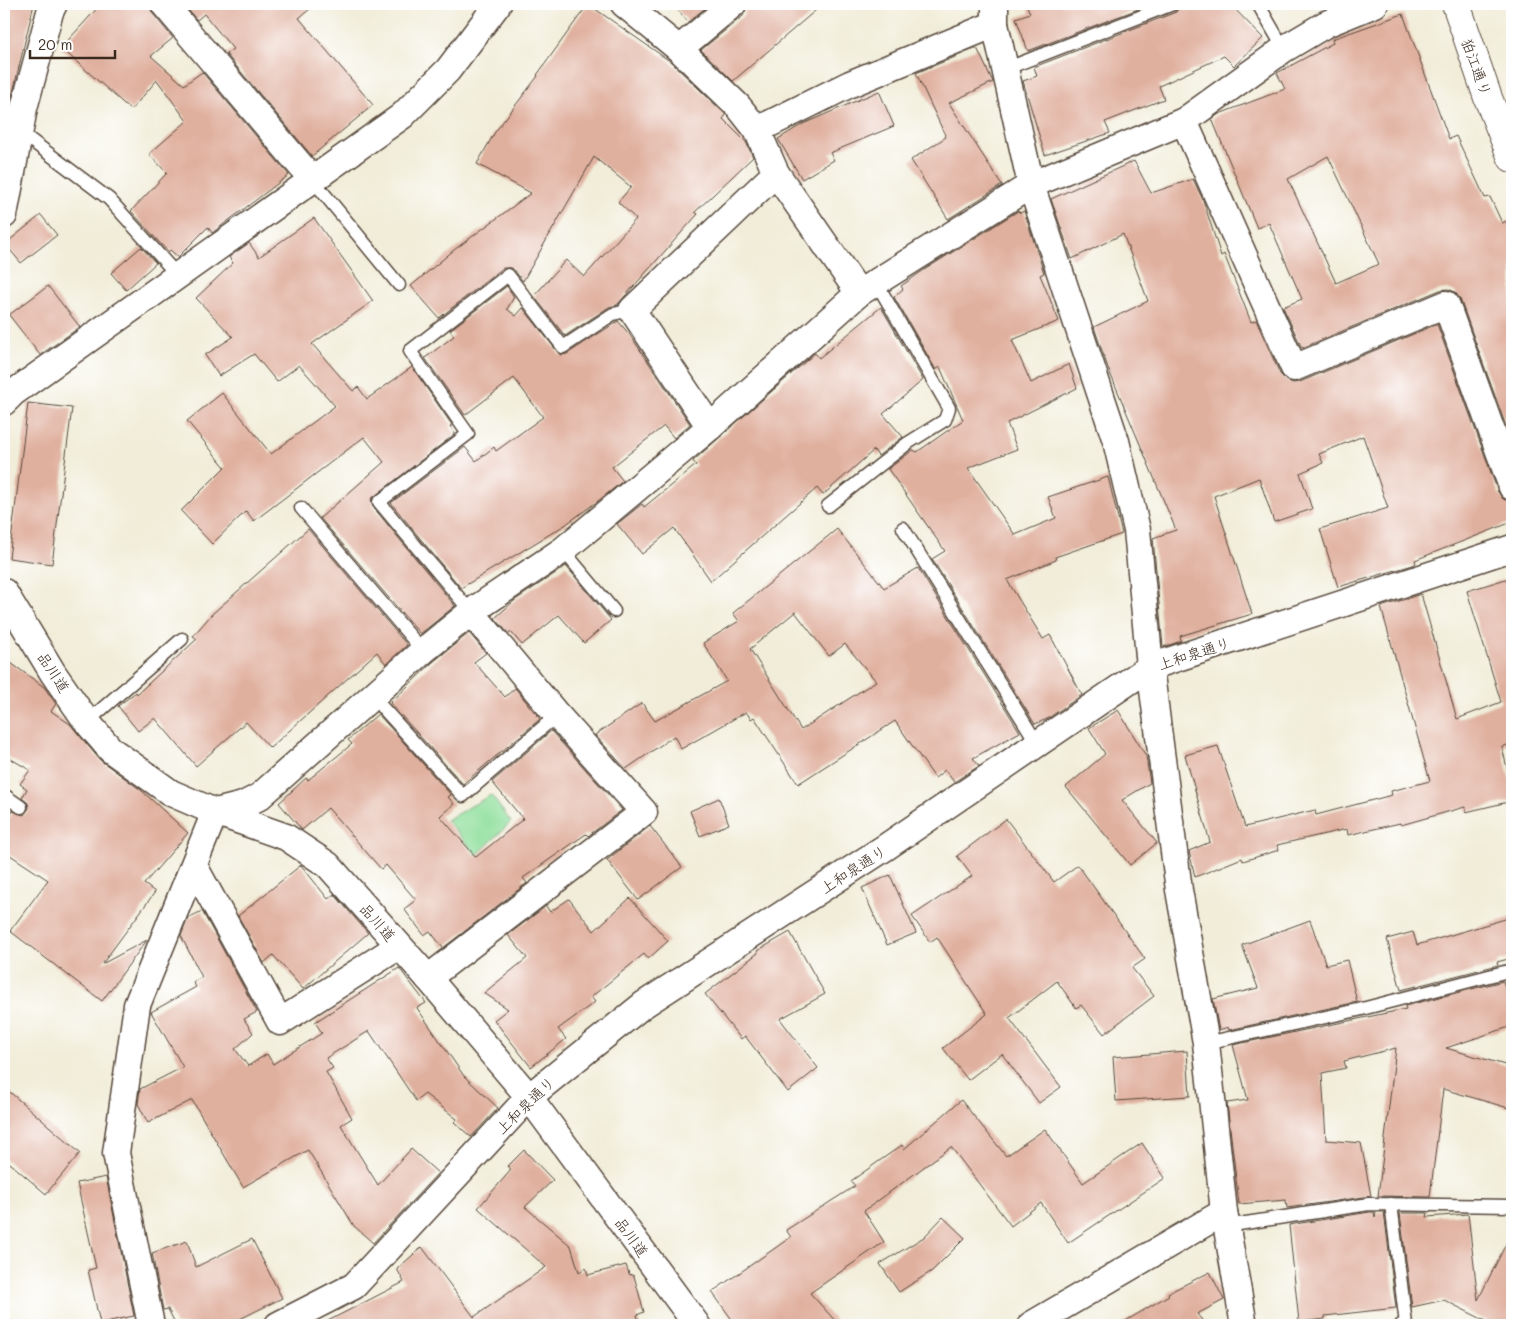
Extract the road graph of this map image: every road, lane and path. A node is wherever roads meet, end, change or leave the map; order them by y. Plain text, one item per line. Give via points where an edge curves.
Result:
1 (54, 4) edge
2 (164, 4) edge
3 (498, 4) edge
4 (624, 4) edge
5 (733, 4) edge
6 (1173, 4) edge
7 (1258, 4) edge
8 (1375, 4) edge
9 (1456, 4) edge
10 (995, 14) edge
11 (679, 49) junction
12 (1284, 49) junction
13 (1005, 69) junction
14 (1184, 120) junction
15 (757, 130) junction
16 (20, 132) junction
17 (1512, 158) edge
18 (776, 173) junction
19 (312, 179) junction
20 (1032, 185) junction
21 (4, 215) edge
22 (178, 276) junction
23 (399, 285) dead end
24 (868, 288) junction
25 (632, 310) junction
26 (4, 402) edge
27 (710, 427) junction
28 (1512, 487) edge
29 (828, 506) dead end
30 (302, 508) dead end
31 (903, 528) dead end
32 (1512, 548) edge
33 (563, 550) junction
34 (4, 592) edge
35 (614, 610) dead end
36 (471, 612) junction
37 (182, 639) dead end
38 (423, 651) junction
39 (1150, 667) junction
40 (372, 696) junction
41 (557, 715) junction
42 (87, 722) junction
43 (1037, 742) junction
44 (4, 795) edge
45 (21, 807) dead end
46 (214, 812) junction
47 (194, 866) junction
48 (399, 946) junction
49 (1512, 970) edge
50 (428, 978) junction
51 (1206, 1043) junction
52 (529, 1097) junction
53 (1391, 1204) junction
54 (1512, 1206) edge
55 (1225, 1219) junction
56 (151, 1325) edge
57 (278, 1325) edge
58 (697, 1325) edge
59 (1031, 1325) edge
60 (1244, 1325) edge
61 (1400, 1325) edge

1 - 16 street
2 - 19 street
3 - 19 street via 448,70 402,116
4 - 11 street
5 - 11 street
6 - 13 lane
7 - 12 lane
8 - 12 street via 1326,24
9 - 17 main road, 狛江通り
10 - 13 street
10 - 15 street
11 - 15 street via 738,106
12 - 14 street
13 - 20 street
14 - 20 street
14 - 28 street via 1294,368 1446,304
15 - 18 street
16 - 21 street
16 - 22 lane via 110,199
18 - 24 street
18 - 25 street
19 - 22 street
19 - 23 lane
20 - 24 street
20 - 39 street via 1116,441 1137,530
22 - 26 street
24 - 27 street
24 - 29 lane via 949,408 944,420 908,443
25 - 27 street
25 - 36 lane via 613,314 563,347 508,274 410,352 468,434 380,502
27 - 33 street
30 - 38 lane
31 - 43 lane
32 - 39 street, 上和泉通り
33 - 35 lane
33 - 36 street
34 - 42 street, 品川道
36 - 38 street
36 - 41 street
37 - 42 lane
38 - 40 street
39 - 43 street, 上和泉通り
39 - 51 street via 1179,890
40 - 41 lane via 463,796
40 - 46 street via 259,797 243,805
41 - 50 street via 644,812
42 - 46 street, 品川道 via 111,750 164,788
43 - 52 street, 上和泉通り via 886,848 644,1005
44 - 45 lane
46 - 47 street
46 - 48 street, 品川道 via 286,837 328,865
47 - 48 street via 280,1022
47 - 56 street via 137,1005 116,1153
48 - 50 street, 品川道
49 - 51 lane via 1358,1010
50 - 52 street, 品川道
51 - 55 street
52 - 57 street, 上和泉通り via 354,1286
52 - 58 street, 品川道
53 - 54 lane
53 - 55 lane
53 - 61 lane via 1406,1324
55 - 59 street
55 - 60 street

